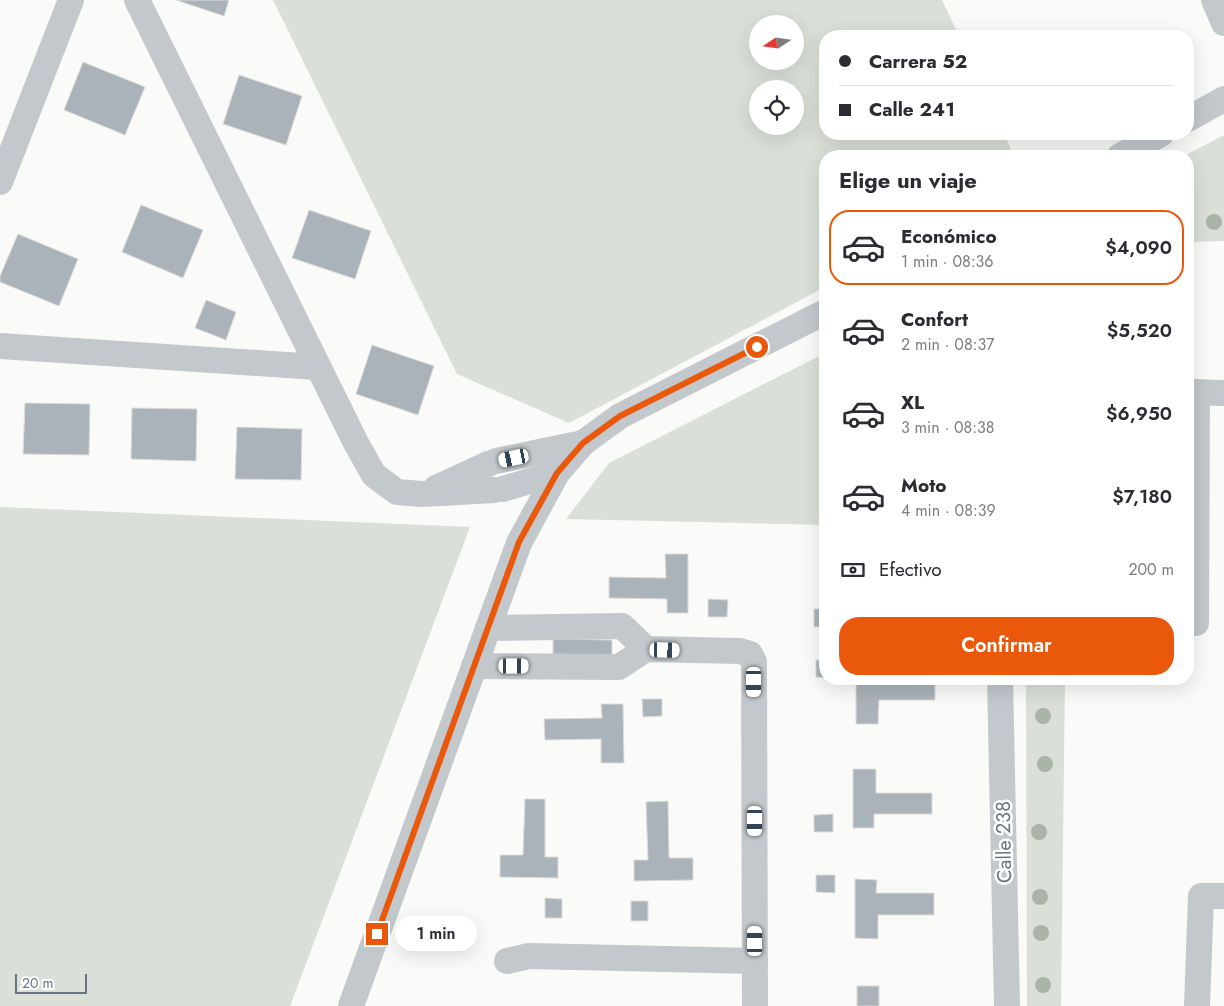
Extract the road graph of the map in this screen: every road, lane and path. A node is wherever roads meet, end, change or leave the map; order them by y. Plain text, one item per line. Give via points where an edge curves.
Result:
1 (71, 0) edge
2 (137, 0) edge
3 (1214, 0) edge
4 (1224, 23) edge
5 (1224, 99) edge
6 (1194, 116) edge
7 (1150, 140) edge
8 (1131, 150) edge
9 (0, 182) edge
10 (819, 315) edge
11 (0, 346) edge
12 (318, 367) junction
13 (1194, 392) edge
14 (1224, 393) edge
15 (583, 443) junction
16 (557, 473) junction
17 (422, 494) junction
18 (1194, 535) edge
19 (1196, 623) dead end
20 (488, 628) junction
21 (646, 649) junction
22 (474, 666) junction
23 (1000, 685) edge
24 (1224, 896) edge
25 (507, 961) dead end
26 (755, 961) junction
27 (351, 1006) edge
28 (756, 1006) edge
29 (1007, 1006) edge
30 (1197, 1006) edge

1 - 9 street
2 - 12 street
3 - 4 street
5 - 6 street
7 - 8 street
10 - 15 street via 620,416
11 - 12 street
12 - 17 street via 374,475 397,492
13 - 14 street
15 - 16 street
15 - 17 street via 492,463
16 - 17 street via 498,490
16 - 20 street via 519,542
18 - 19 street
20 - 21 street via 622,626
20 - 22 street
21 - 22 street via 619,666
21 - 26 street via 740,651 750,654 754,662
22 - 27 street
23 - 29 street, Calle 238
24 - 30 street via 1201,896
25 - 26 street via 529,956
26 - 28 street

